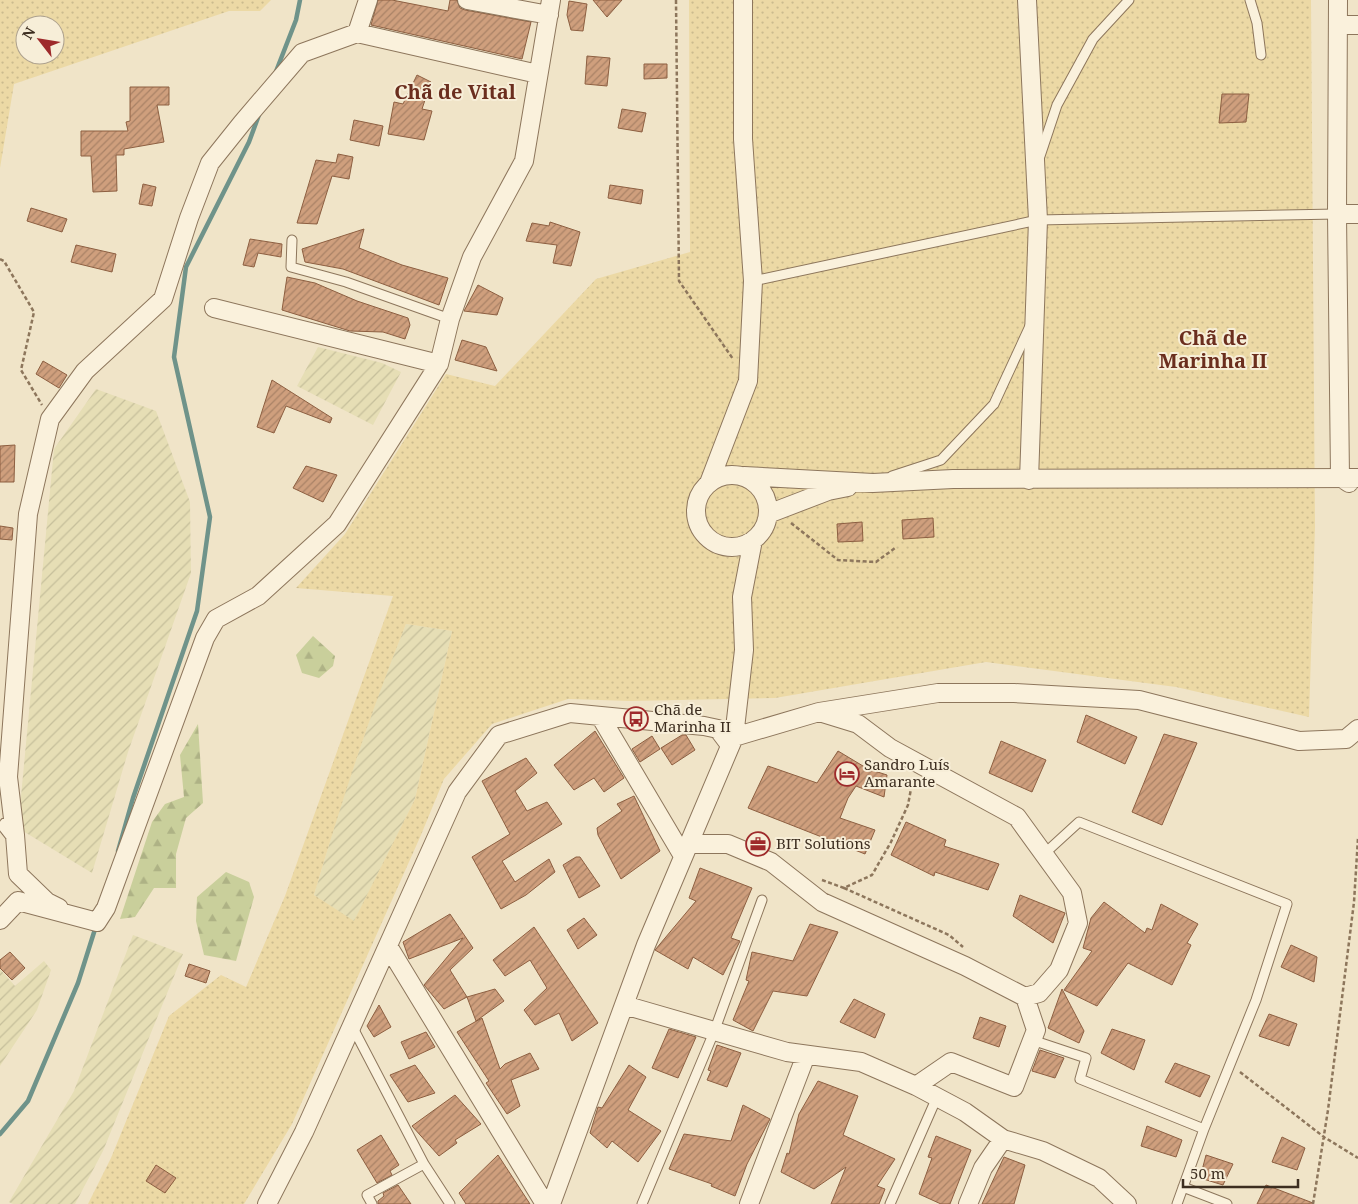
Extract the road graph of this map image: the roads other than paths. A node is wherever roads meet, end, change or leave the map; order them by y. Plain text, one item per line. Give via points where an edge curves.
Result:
1 (368, 0) edge
2 (467, 0) edge
3 (743, 0) edge
4 (1027, 0) edge
5 (1130, 0) edge
6 (1250, 0) edge
7 (1338, 0) edge
8 (550, 8) edge
9 (1338, 25) junction
10 (1358, 25) edge
11 (357, 33) junction
12 (1261, 55) dead end
13 (538, 74) junction
14 (1035, 170) junction
15 (1336, 214) junction
16 (1358, 214) edge
17 (1038, 220) junction
18 (292, 240) dead end
19 (753, 281) junction
20 (214, 308) dead end
21 (1035, 316) junction
22 (450, 318) junction
23 (439, 364) junction
24 (744, 476) junction
25 (1340, 477) junction
26 (1358, 478) edge
27 (1029, 480) junction
28 (709, 483) junction
29 (873, 483) junction
30 (1358, 489) edge
31 (772, 513) junction
32 (753, 540) junction
33 (737, 711) junction
34 (819, 712) junction
35 (600, 716) junction
36 (704, 726) junction
37 (1358, 729) edge
38 (732, 741) junction
39 (0, 815) edge
40 (14, 836) junction
41 (685, 850) junction
42 (1044, 854) junction
43 (762, 900) dead end
44 (71, 914) junction
45 (0, 920) edge
46 (388, 946) junction
47 (1025, 997) junction
48 (624, 1005) junction
49 (352, 1026) junction
50 (714, 1032) junction
51 (1032, 1040) junction
52 (806, 1055) junction
53 (916, 1086) junction
54 (937, 1097) junction
55 (1204, 1129) junction
56 (1003, 1139) junction
57 (424, 1164) junction
58 (1183, 1187) junction
59 (267, 1204) edge
60 (372, 1204) edge
61 (450, 1204) edge
62 (544, 1204) edge
63 (551, 1204) edge
64 (642, 1204) edge
65 (749, 1204) edge
66 (890, 1204) edge
67 (968, 1204) edge
68 (1127, 1204) edge
69 (1178, 1204) edge
70 (1227, 1204) edge

1 - 11 street
2 - 8 street
3 - 19 street via 743,139
4 - 14 street
5 - 14 lane via 1093,40 1057,105
6 - 12 lane via 1258,23
7 - 9 street
8 - 13 street
9 - 10 street
9 - 15 street
11 - 13 street
11 - 40 street via 302,53 210,162 164,299 85,371 50,419 28,514 8,777
13 - 22 street via 524,161 472,257
14 - 17 street
15 - 16 street
15 - 17 lane
15 - 25 street
17 - 19 lane
17 - 21 street
18 - 22 lane via 291,267 346,282
19 - 28 street via 748,381
20 - 23 street
21 - 27 street
21 - 29 lane via 994,404 941,460
22 - 23 street
23 - 44 street via 336,524 258,596 216,619 205,638 106,908 97,922
24 - 28 street via 732,474
24 - 29 street
24 - 31 street via 763,491
25 - 26 street
25 - 27 street
25 - 30 street
27 - 29 street
28 - 32 street via 700,494 696,507 697,521 704,533 727,547 741,546
29 - 31 street via 828,491
31 - 32 street via 761,533
32 - 33 street via 742,597 744,650
33 - 36 street
33 - 38 street
34 - 37 street via 938,693 1014,693 1139,700 1299,741 1346,739
34 - 38 street
34 - 42 street via 858,724 890,748 1017,817
35 - 36 street
35 - 41 street
35 - 46 street via 570,713 499,735 457,792
36 - 38 street via 718,730
38 - 41 street
39 - 40 street
40 - 44 street via 18,874 47,902
41 - 47 street via 728,844 771,862 822,902 965,966
41 - 48 street
42 - 47 street via 1072,892 1078,923 1059,970 1039,993
42 - 55 lane via 1080,822 1287,904 1256,1000
43 - 50 lane
44 - 45 street via 18,901
46 - 49 street
46 - 62 street
47 - 51 street via 1036,1030
48 - 50 street
48 - 63 street
49 - 57 lane
49 - 59 street
50 - 52 street
50 - 64 lane
51 - 53 street via 1014,1087 951,1062
51 - 55 lane via 1086,1058 1080,1079
52 - 53 street via 861,1062
52 - 65 street
53 - 54 street
54 - 56 street
54 - 66 lane
55 - 58 lane
56 - 67 street via 983,1168
56 - 68 street via 1043,1151 1099,1178
57 - 60 lane via 366,1194
57 - 61 lane
58 - 69 lane
58 - 70 lane

